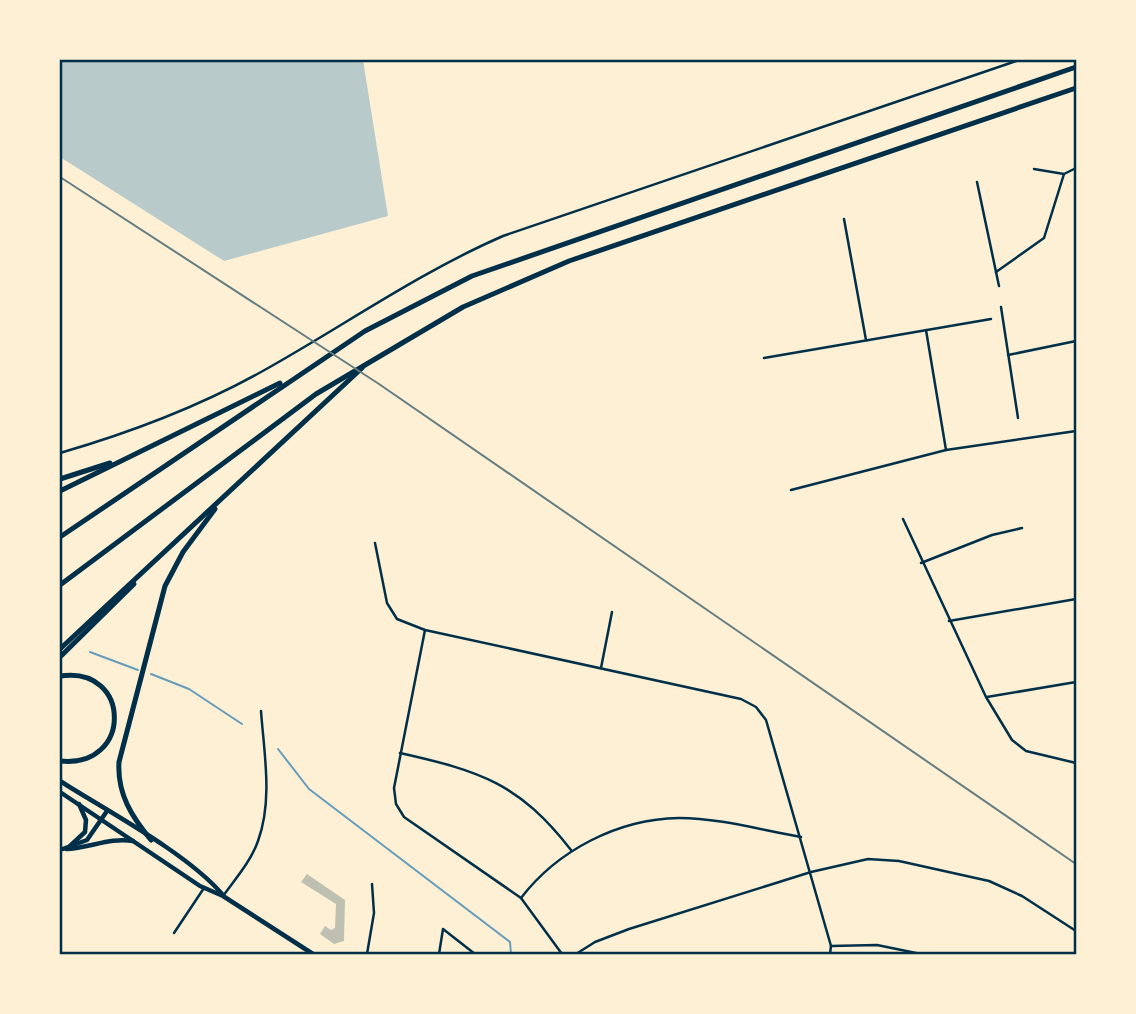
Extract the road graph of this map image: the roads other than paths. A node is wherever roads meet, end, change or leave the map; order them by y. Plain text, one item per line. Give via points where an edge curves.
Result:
1 (1019, 60) edge
2 (1076, 67) edge
3 (1076, 88) edge
4 (1076, 168) edge
5 (1034, 169) dead end
6 (1063, 174) junction
7 (977, 182) dead end
8 (844, 219) dead end
9 (996, 272) junction
10 (999, 286) dead end
11 (1001, 307) dead end
12 (991, 319) dead end
13 (926, 330) junction
14 (866, 340) junction
15 (1076, 341) edge
16 (1008, 355) junction
17 (764, 358) dead end
18 (366, 363) junction
19 (292, 377) junction
20 (1018, 418) dead end
21 (1076, 431) edge
22 (946, 450) junction
23 (60, 453) edge
24 (127, 457) junction
25 (60, 479) edge
26 (791, 490) dead end
27 (60, 491) edge
28 (224, 498) junction
29 (903, 519) dead end
30 (1022, 528) dead end
31 (60, 537) edge
32 (175, 542) junction
33 (375, 542) dead end
34 (921, 562) junction
35 (60, 584) edge
36 (1076, 600) edge
37 (612, 612) dead end
38 (949, 621) junction
39 (425, 630) junction
40 (60, 649) edge
41 (60, 657) edge
42 (601, 668) junction
43 (60, 676) edge
44 (1076, 681) edge
45 (986, 697) junction
46 (261, 711) dead end
47 (400, 752) junction
48 (60, 761) edge
49 (1076, 763) edge
50 (60, 781) edge
51 (60, 792) edge
52 (78, 804) junction
53 (107, 811) junction
54 (103, 819) junction
55 (801, 837) junction
56 (151, 840) junction
57 (135, 841) junction
58 (63, 849) edge
59 (571, 850) junction
60 (811, 872) junction
61 (372, 884) dead end
62 (204, 888) junction
63 (223, 896) junction
64 (521, 898) junction
65 (1076, 931) edge
66 (174, 933) dead end
67 (831, 946) junction
68 (313, 954) edge
69 (367, 954) edge
70 (439, 954) edge
71 (475, 954) edge
72 (562, 954) edge
73 (576, 954) edge
74 (830, 954) edge
75 (921, 954) edge

1 - 23 street via 503,236 451,259 232,387 180,411
2 - 19 highway via 472,276 365,331
3 - 18 highway via 569,261 463,307
4 - 6 street
5 - 6 street
6 - 9 street via 1044,237
7 - 9 street
8 - 14 street
9 - 10 street
11 - 16 street
12 - 13 street
13 - 14 street
13 - 22 street
14 - 17 street
15 - 16 street
16 - 20 street
18 - 28 highway
18 - 35 highway
19 - 24 highway
19 - 31 highway
21 - 22 street
22 - 26 street
24 - 25 highway
24 - 27 highway
28 - 32 highway
28 - 56 highway via 183,552 165,586 122,748 120,788
29 - 34 street
30 - 34 street
32 - 40 highway
32 - 41 highway
33 - 39 street via 387,603 397,619
34 - 38 street
36 - 38 street
37 - 42 street
38 - 45 street
39 - 42 street
39 - 47 street
42 - 55 street via 741,699 756,707 774,742
43 - 48 highway via 80,675 95,681 108,694 115,715 110,739 99,751 77,761
44 - 45 street
45 - 49 street via 1007,733 1026,751
46 - 63 street via 264,816 252,854
47 - 59 street via 475,771 503,786 546,818
47 - 64 street via 394,788 404,817
50 - 53 main road
51 - 52 main road
52 - 54 main road
52 - 58 main road via 86,820 85,832
53 - 54 main road
53 - 56 main road
54 - 57 main road
54 - 58 main road via 87,840
55 - 59 street via 678,818 605,834
55 - 60 street
56 - 63 main road via 210,880
57 - 58 main road via 116,839 96,847
57 - 62 main road
59 - 64 street via 538,875
60 - 65 street via 868,859 899,861 989,881
60 - 67 street
60 - 73 street via 629,929
61 - 69 street via 374,914
62 - 63 main road
62 - 66 street
63 - 68 main road
64 - 72 street
67 - 74 street
67 - 75 street via 877,945
70 - 71 street via 443,929

